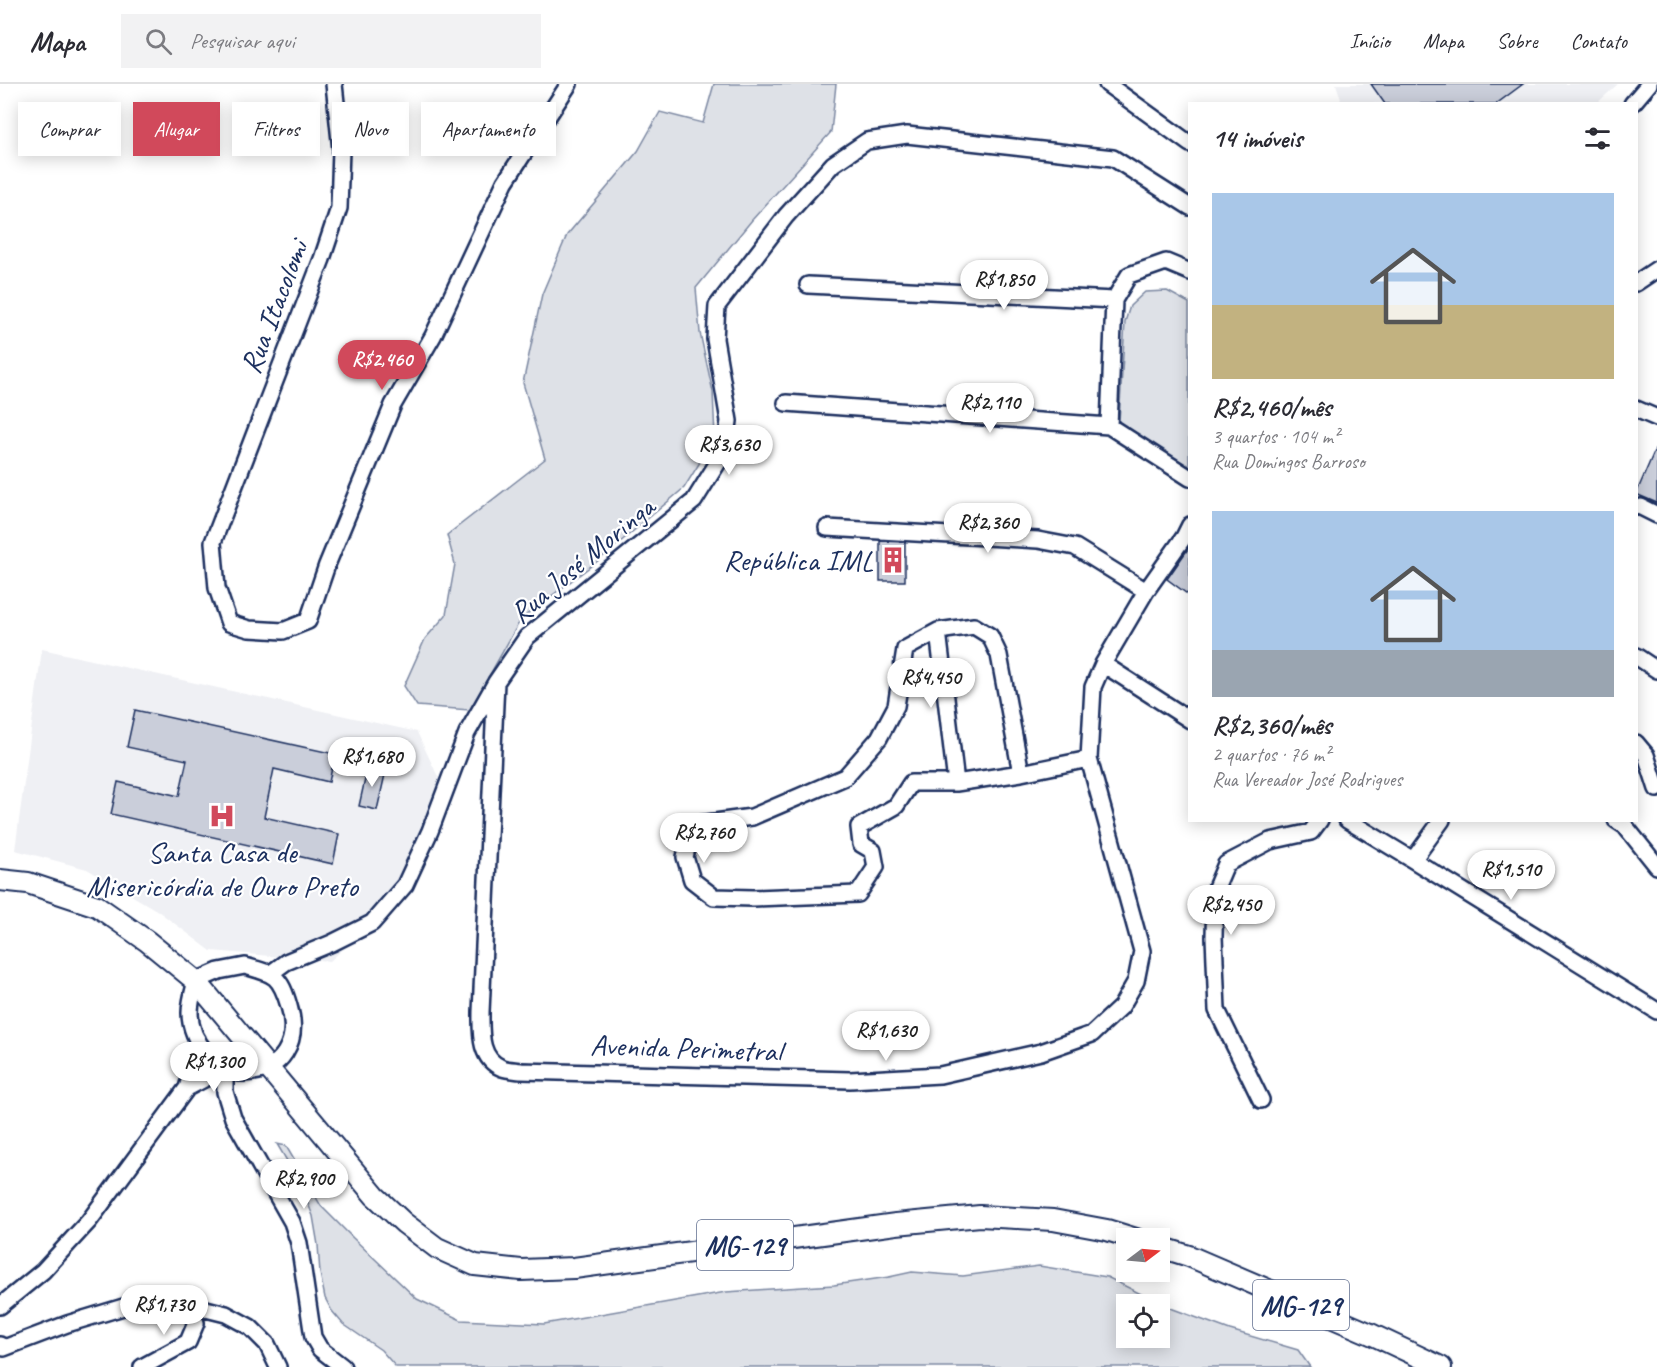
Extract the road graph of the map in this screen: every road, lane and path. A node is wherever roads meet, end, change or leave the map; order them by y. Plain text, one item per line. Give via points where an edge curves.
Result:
1 (334, 84) edge
2 (569, 84) edge
3 (1107, 84) edge
4 (1649, 84) edge
5 (1634, 102) edge
6 (1188, 143) edge
7 (1188, 206) edge
8 (1657, 269) edge
9 (1188, 271) edge
10 (1638, 282) edge
11 (808, 285) dead end
12 (1114, 300) junction
13 (786, 403) dead end
14 (1638, 410) edge
15 (1657, 418) edge
16 (1109, 426) junction
17 (1188, 477) edge
18 (1641, 507) dead end
19 (1657, 515) edge
20 (827, 528) dead end
21 (1188, 534) edge
22 (1146, 591) junction
23 (938, 631) junction
24 (1638, 657) edge
25 (1103, 664) junction
26 (1657, 669) edge
27 (496, 682) junction
28 (1188, 719) edge
29 (1649, 756) edge
30 (1089, 759) junction
31 (1021, 773) junction
32 (956, 783) junction
33 (1657, 789) edge
34 (1318, 822) edge
35 (1350, 822) edge
36 (1441, 822) edge
37 (1619, 822) edge
38 (1413, 860) junction
39 (1657, 866) edge
40 (0, 880) edge
41 (271, 973) junction
42 (196, 981) junction
43 (1657, 1011) edge
44 (196, 1039) junction
45 (269, 1067) junction
46 (225, 1068) junction
47 (187, 1088) junction
48 (1261, 1100) dead end
49 (1116, 1233) edge
50 (1170, 1250) edge
51 (186, 1304) junction
52 (0, 1306) edge
53 (0, 1345) edge
54 (141, 1367) edge
55 (278, 1367) edge
56 (343, 1367) edge
57 (1441, 1367) edge

1 - 2 street, Rua Itacolomi via 341,150 339,208 213,542 217,588 229,623 249,629 283,631 308,621 393,405 433,336 505,182
3 - 6 street
4 - 5 street
7 - 27 street, Rua José Moringa via 1113,158 908,135 867,141 833,164 786,216 717,306 715,339 729,421 725,451 694,501 527,637
8 - 10 street
9 - 12 street via 1166,262 1129,275
11 - 12 street
12 - 16 street
13 - 16 street
14 - 15 street
16 - 17 street
18 - 19 street
20 - 22 street via 1038,540 1075,547
21 - 22 street, Avenida Perimetral
22 - 25 street, Avenida Perimetral
23 - 31 street via 974,626 990,636 999,655
23 - 32 street
23 - 32 street via 905,649 896,706 879,738 844,777 752,817 700,824 689,840 685,857 692,880 714,897 858,894 876,867 873,851 861,844 859,827 896,806 911,783
24 - 26 street
25 - 28 street
25 - 30 street, Avenida Perimetral via 1093,687
27 - 30 street, Avenida Perimetral via 481,1034 491,1062 512,1070 850,1080 940,1075 1041,1052 1092,1035 1121,1007 1136,981 1142,951
27 - 41 street, Rua José Moringa via 467,733 405,885 372,923 285,962
29 - 33 street
30 - 31 street
31 - 32 street
34 - 48 street via 1311,831 1270,841 1226,864 1215,890 1217,1010
35 - 38 street
36 - 38 street
37 - 39 street
38 - 43 street
40 - 42 main road via 28,883 97,906
41 - 42 street via 245,966
41 - 45 street via 282,985 294,1026 291,1044
42 - 44 street via 190,1015
42 - 45 main road, MG-129
44 - 46 street
44 - 47 street
45 - 46 street via 242,1073
45 - 49 main road, MG-129 via 382,1202 437,1248 475,1265 521,1270 574,1268 980,1216 1053,1220
46 - 47 street
46 - 56 street via 225,1092 233,1118 292,1222 299,1243 313,1337 320,1349
47 - 52 street via 89,1221 43,1271
50 - 57 main road, MG-129
51 - 53 street via 150,1299 4,1348
51 - 54 street via 196,1323 188,1342
51 - 55 street via 226,1314 250,1327 267,1344

